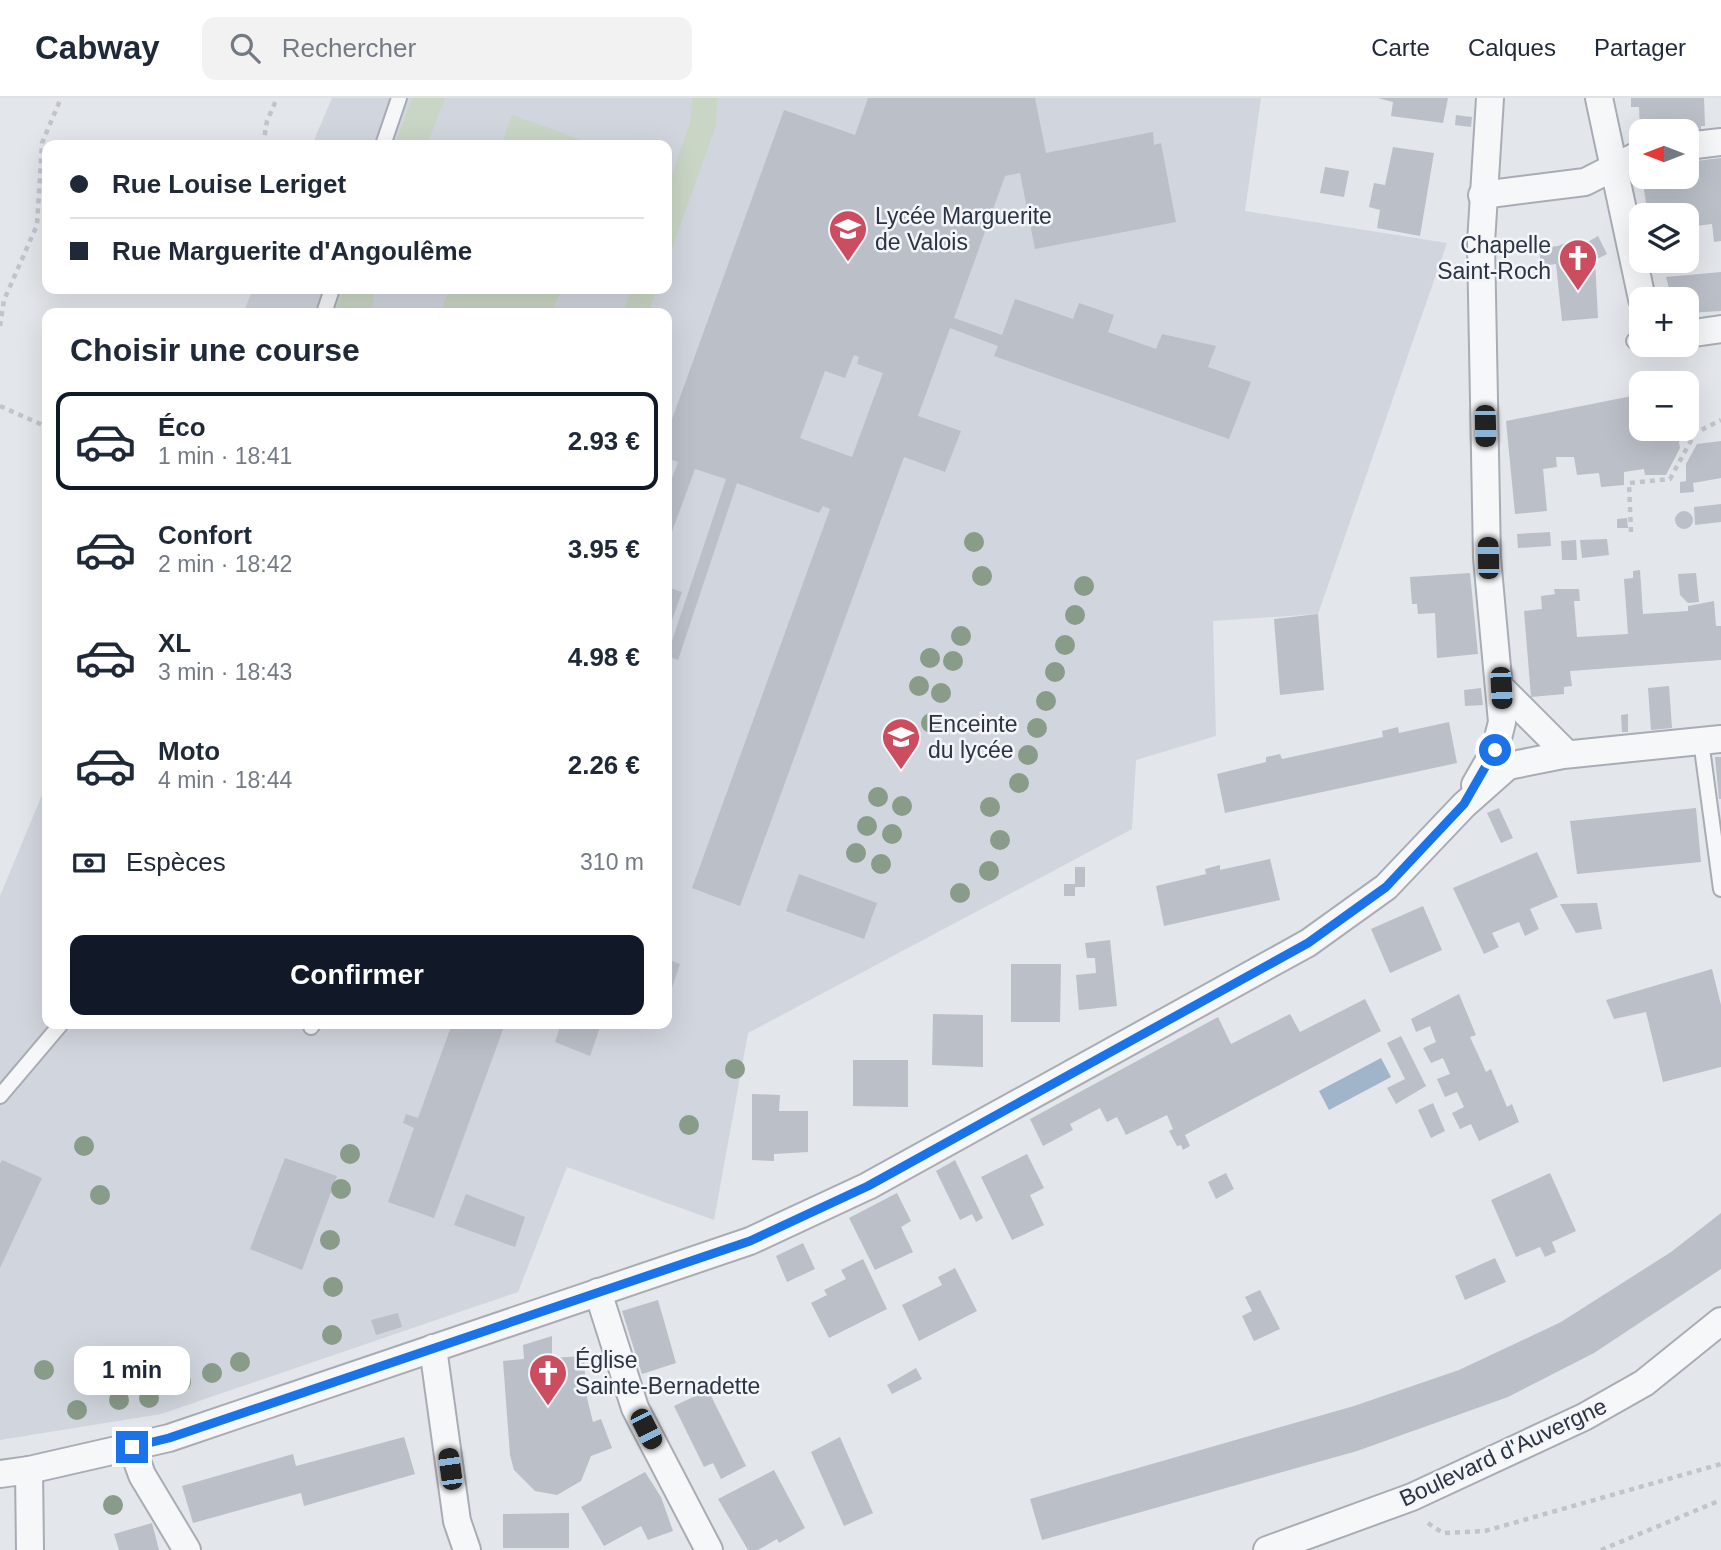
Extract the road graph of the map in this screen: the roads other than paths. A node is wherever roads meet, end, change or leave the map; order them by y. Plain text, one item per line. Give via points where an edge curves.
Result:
1 (399, 98) edge
2 (1490, 98) edge
3 (1599, 98) edge
4 (385, 140) edge
5 (1721, 142) edge
6 (1699, 145) edge
7 (1629, 159) edge
8 (1612, 166) junction
9 (1482, 195) junction
10 (1639, 287) edge
11 (1721, 329) edge
12 (1699, 332) edge
13 (1501, 688) junction
14 (1711, 740) edge
15 (1567, 754) junction
16 (1464, 804) junction
17 (1721, 889) edge
18 (57, 1029) edge
19 (0, 1096) edge
20 (598, 1292) junction
21 (1721, 1321) edge
22 (433, 1348) junction
23 (132, 1447) junction
24 (29, 1470) junction
25 (0, 1474) edge
26 (30, 1550) edge
27 (187, 1550) edge
28 (467, 1550) edge
29 (709, 1550) edge
30 (1267, 1550) edge

1 - 4 lane
2 - 9 street
3 - 8 street
5 - 6 street
7 - 8 street
8 - 9 street via 1585,182
8 - 10 street
9 - 13 street via 1488,558
11 - 12 street
13 - 15 street
13 - 16 street via 1503,722 1495,750
14 - 15 street
14 - 17 lane
15 - 16 street via 1507,766
16 - 20 street via 1386,887 1308,943 868,1186 750,1241
18 - 19 lane
20 - 22 street
20 - 29 street via 635,1408
21 - 30 street, Boulevard d'Auvergne via 1644,1383 1584,1417 1412,1497
22 - 23 street
22 - 28 street via 457,1521
23 - 24 street
23 - 27 street via 142,1475
24 - 25 street
24 - 26 street

